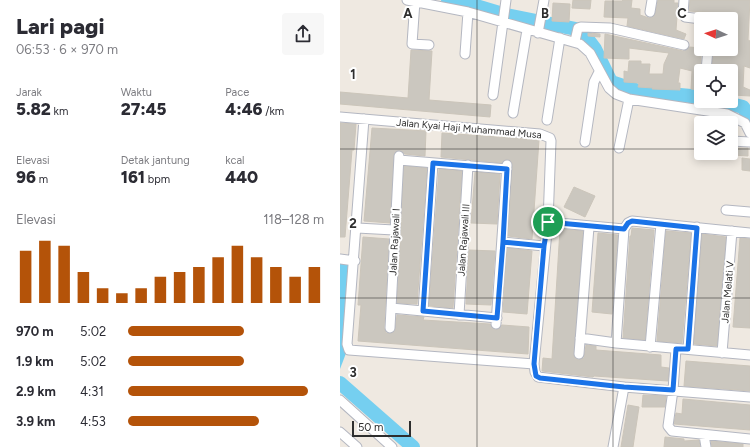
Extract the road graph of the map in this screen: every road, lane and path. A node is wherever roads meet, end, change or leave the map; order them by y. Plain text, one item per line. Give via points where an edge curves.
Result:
1 (506, 0) edge
2 (544, 0) edge
3 (652, 0) edge
4 (684, 0) edge
5 (411, 1) edge
6 (430, 1) edge
7 (468, 12) junction
8 (650, 12) dead end
9 (502, 17) junction
10 (694, 19) edge
11 (527, 30) junction
12 (539, 30) junction
13 (576, 35) junction
14 (560, 38) junction
15 (429, 45) dead end
16 (684, 45) dead end
17 (465, 54) dead end
18 (599, 72) junction
19 (493, 95) dead end
20 (629, 99) junction
21 (694, 103) edge
22 (712, 108) edge
23 (513, 113) dead end
24 (340, 117) edge
25 (364, 119) junction
26 (547, 120) dead end
27 (748, 121) edge
28 (750, 133) edge
29 (738, 141) edge
30 (585, 142) dead end
31 (750, 142) edge
32 (619, 148) dead end
33 (433, 163) junction
34 (468, 165) junction
35 (726, 210) dead end
36 (750, 212) edge
37 (548, 222) junction
38 (661, 224) junction
39 (589, 227) junction
40 (357, 228) junction
41 (697, 228) junction
42 (624, 229) junction
43 (394, 230) junction
44 (732, 231) junction
45 (750, 233) edge
46 (503, 242) junction
47 (544, 246) junction
48 (340, 260) edge
49 (354, 261) junction
50 (391, 308) junction
51 (423, 311) junction
52 (459, 315) junction
53 (390, 328) dead end
54 (580, 338) junction
55 (616, 343) junction
56 (650, 347) junction
57 (676, 349) junction
58 (688, 349) junction
59 (722, 353) junction
60 (579, 354) dead end
61 (750, 356) edge
62 (534, 364) junction
63 (624, 387) junction
64 (673, 390) junction
65 (750, 397) edge
66 (340, 400) edge
67 (340, 432) edge
68 (704, 435) junction
69 (750, 439) edge
70 (357, 447) edge
71 (392, 447) edge
72 (613, 447) edge
73 (706, 447) edge

1 - 9 street
2 - 12 street
3 - 8 street
4 - 10 street via 684,18
5 - 6 street
5 - 15 street via 412,44
6 - 7 street
7 - 9 street
7 - 17 street
9 - 11 street
9 - 19 street
11 - 12 street
11 - 23 street
12 - 14 street
13 - 14 street
13 - 16 street via 610,28
13 - 18 street
14 - 26 street
18 - 20 street via 604,82 616,94
18 - 30 street via 594,82
20 - 21 street
20 - 32 street
22 - 27 street
24 - 25 street, Jalan Kyai Haji Muhammad Musa
25 - 37 street, Jalan Kyai Haji Muhammad Musa via 548,136 551,141
25 - 40 street
27 - 28 street
29 - 31 street
33 - 34 street
33 - 43 street, Jalan Rajawali I via 399,158
33 - 51 street
34 - 46 street via 507,167
34 - 52 street, Jalan Rajawali III
35 - 36 street
37 - 39 street
37 - 47 street, Jalan Kyai Haji Muhammad Musa
38 - 41 street
38 - 42 street via 632,221
38 - 56 street
39 - 42 street
39 - 54 street
40 - 43 street
40 - 49 street
41 - 44 street
41 - 58 street
42 - 55 street
43 - 50 street, Jalan Rajawali I
44 - 45 street
44 - 59 street, Jalan Melati V
46 - 47 street
46 - 52 street via 497,321
47 - 62 street, Jalan Kyai Haji Muhammad Musa
48 - 49 street
49 - 62 street via 347,344 351,351
50 - 51 street
50 - 53 street, Jalan Rajawali I
51 - 52 street
54 - 55 street
54 - 60 street
55 - 56 street
56 - 57 street
57 - 58 street
57 - 64 street
58 - 59 street
59 - 61 street
62 - 63 street via 535,374 540,378
63 - 64 street
63 - 72 street
64 - 65 street
64 - 68 street via 669,429
66 - 71 street
67 - 70 street
68 - 69 street
68 - 73 street

